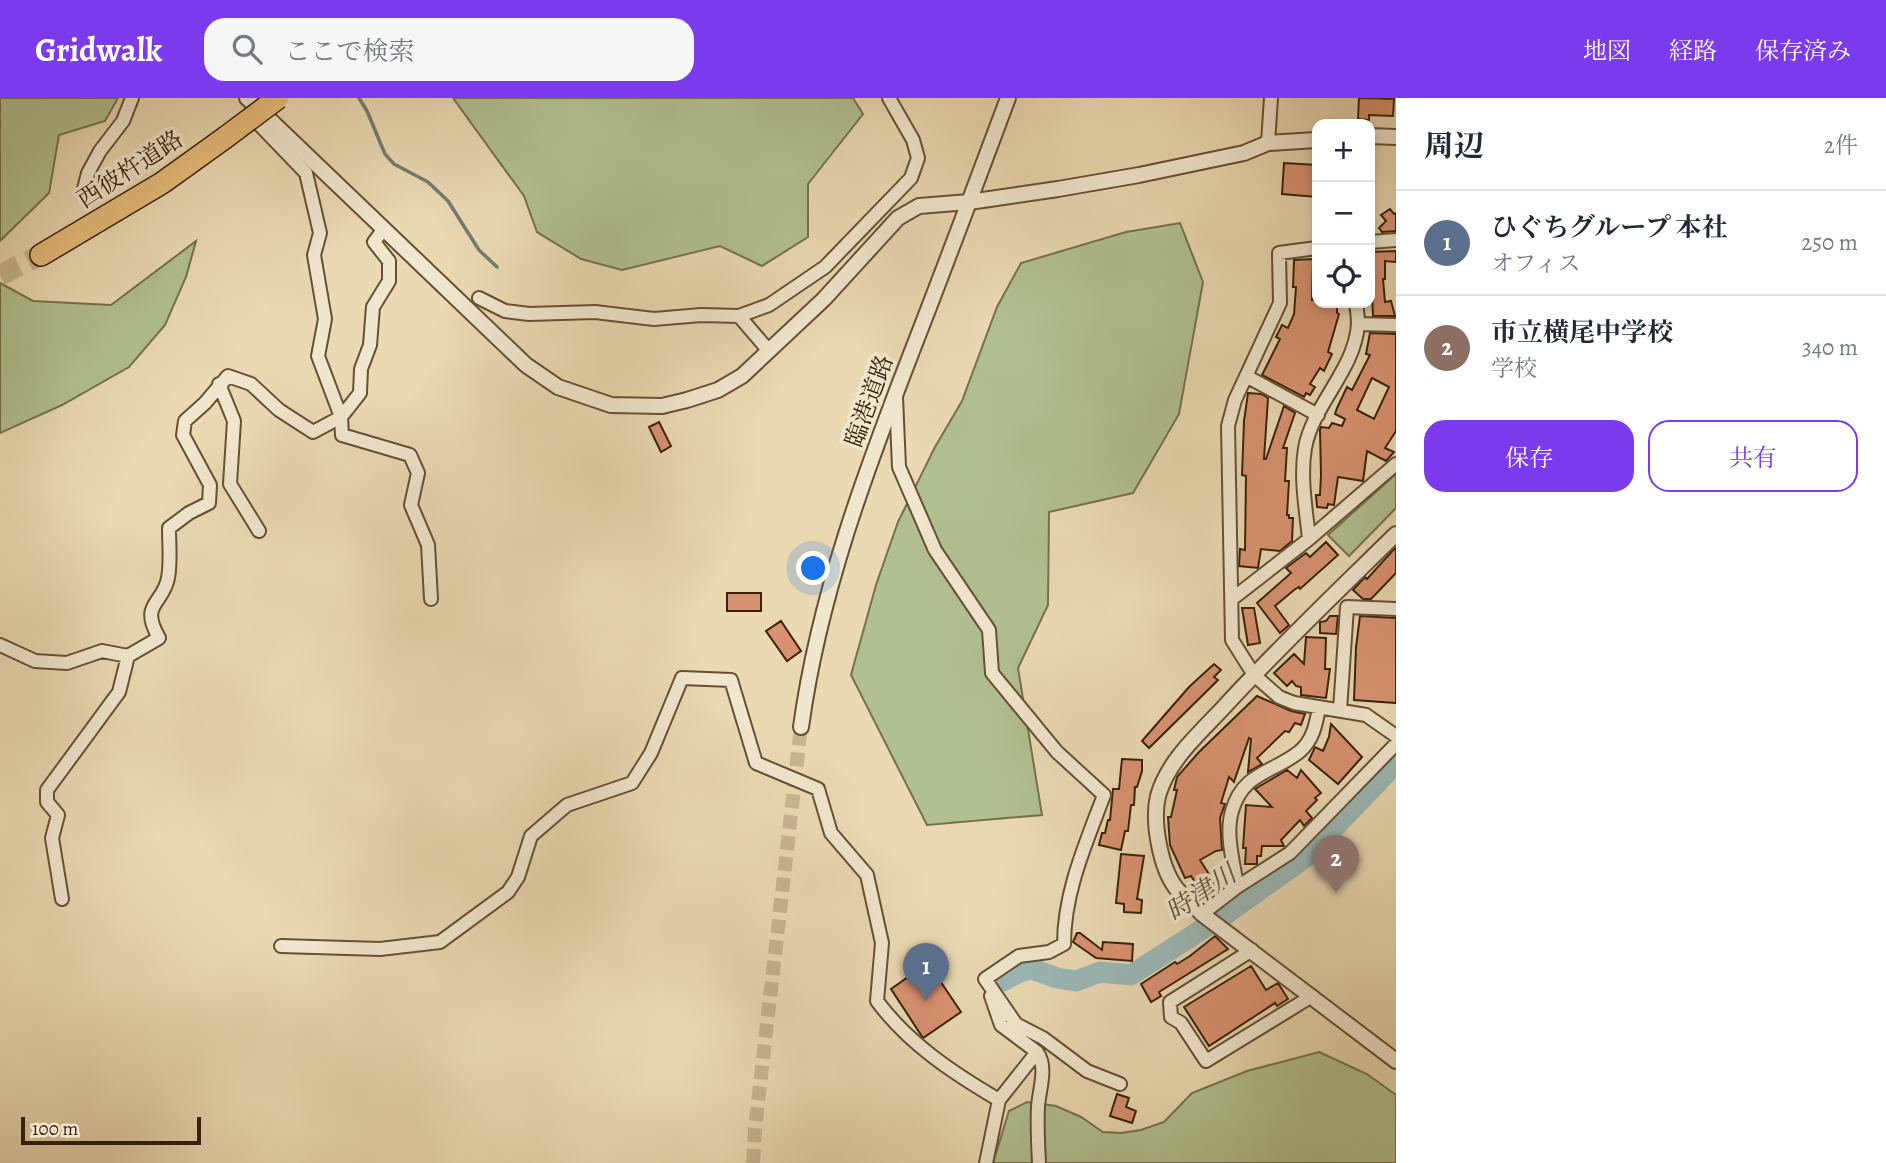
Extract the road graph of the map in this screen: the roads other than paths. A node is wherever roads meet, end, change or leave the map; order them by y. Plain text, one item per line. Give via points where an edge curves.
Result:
1 (132, 98) edge
2 (278, 98) edge
3 (889, 98) edge
4 (1008, 98) edge
5 (1271, 98) edge
6 (252, 103) edge
7 (1375, 136) edge
8 (1396, 137) edge
9 (1312, 140) edge
10 (1268, 144) junction
11 (83, 193) dead end
12 (970, 202) junction
13 (383, 230) junction
14 (1396, 240) edge
15 (1375, 242) edge
16 (1312, 249) edge
17 (41, 255) tunnel mouth
18 (479, 298) dead end
19 (1356, 308) edge
20 (739, 316) junction
21 (1358, 324) junction
22 (1396, 326) edge
23 (769, 351) junction
24 (1246, 376) junction
25 (219, 384) junction
26 (896, 393) junction
27 (1318, 415) junction
28 (341, 417) junction
29 (1396, 464) edge
30 (259, 531) dead end
31 (1396, 534) edge
32 (1310, 539) junction
33 (1232, 598) junction
34 (431, 599) dead end
35 (1396, 608) edge
36 (0, 645) edge
37 (128, 656) junction
38 (1254, 675) junction
39 (1319, 708) junction
40 (1340, 710) junction
41 (801, 727) tunnel mouth
42 (1396, 736) edge
43 (1396, 744) edge
44 (1237, 887) junction
45 (62, 899) dead end
46 (1203, 914) junction
47 (281, 946) dead end
48 (1252, 950) junction
49 (985, 979) junction
50 (1312, 996) junction
51 (1037, 1052) junction
52 (1396, 1061) edge
53 (1121, 1083) dead end
54 (999, 1100) junction
55 (986, 1163) edge
56 (1039, 1163) edge

1 - 11 street via 123,121 88,173
2 - 17 highway, 西彼杵道路, bridge via 162,183
3 - 20 street via 918,158 911,178 825,267 769,305
4 - 12 street, 臨港道路
5 - 10 street
6 - 13 street
6 - 28 street via 254,119 306,173 320,233 314,255 325,319 318,356
7 - 8 street
9 - 10 street
10 - 12 street via 1139,175
12 - 23 street via 919,206 898,218
12 - 26 street, 臨港道路
13 - 23 street via 526,365 584,398 611,405 687,400 742,376
13 - 28 street via 374,242 388,261 389,281 373,307 360,393
14 - 15 street
16 - 24 street via 1279,253 1280,303
18 - 20 street via 505,311 529,314 595,312 654,319
19 - 21 street
20 - 23 street
21 - 22 street
21 - 27 street via 1353,346
24 - 27 street
24 - 33 street via 1228,426
25 - 28 street via 228,376 251,384 313,432
25 - 30 street via 234,421 230,484
25 - 37 street via 185,421 183,435 211,485 209,503 169,528 168,581 151,609 152,626 159,638
26 - 41 street, 臨港道路 via 820,621
26 - 49 street via 899,467 935,550 989,630 992,673 1057,752 1104,795 1077,869 1064,944 1049,952 1019,956
27 - 32 street via 1305,446 1303,478
28 - 34 street via 342,435 410,455 418,473 411,505 428,545
29 - 32 street
31 - 38 street
32 - 33 street
33 - 38 street via 1232,640
35 - 40 street via 1347,607
36 - 37 street via 35,661 67,663 102,651
37 - 45 street via 119,692 47,790 47,802 58,815 52,838
38 - 39 street via 1279,697
38 - 46 street via 1181,754 1158,795 1159,848 1174,887
39 - 40 street
39 - 44 street via 1312,737 1300,752 1249,781 1239,794 1231,813 1230,833
40 - 42 street via 1366,715
43 - 44 street via 1290,853
44 - 46 street
46 - 48 street
47 - 54 street via 380,949 440,942 508,892 519,877 531,836 567,805 632,783 651,753 682,678 731,680 756,763 818,789 831,833 867,875 882,943 877,1001 894,1024 954,1074
48 - 50 street
48 - 50 street via 1170,1002 1171,1017 1181,1023 1206,1062
49 - 51 street via 1001,1026
49 - 53 street via 1016,1024 1043,1038 1087,1072
50 - 52 street
51 - 54 street
51 - 56 street via 1043,1076 1038,1106
54 - 55 street

